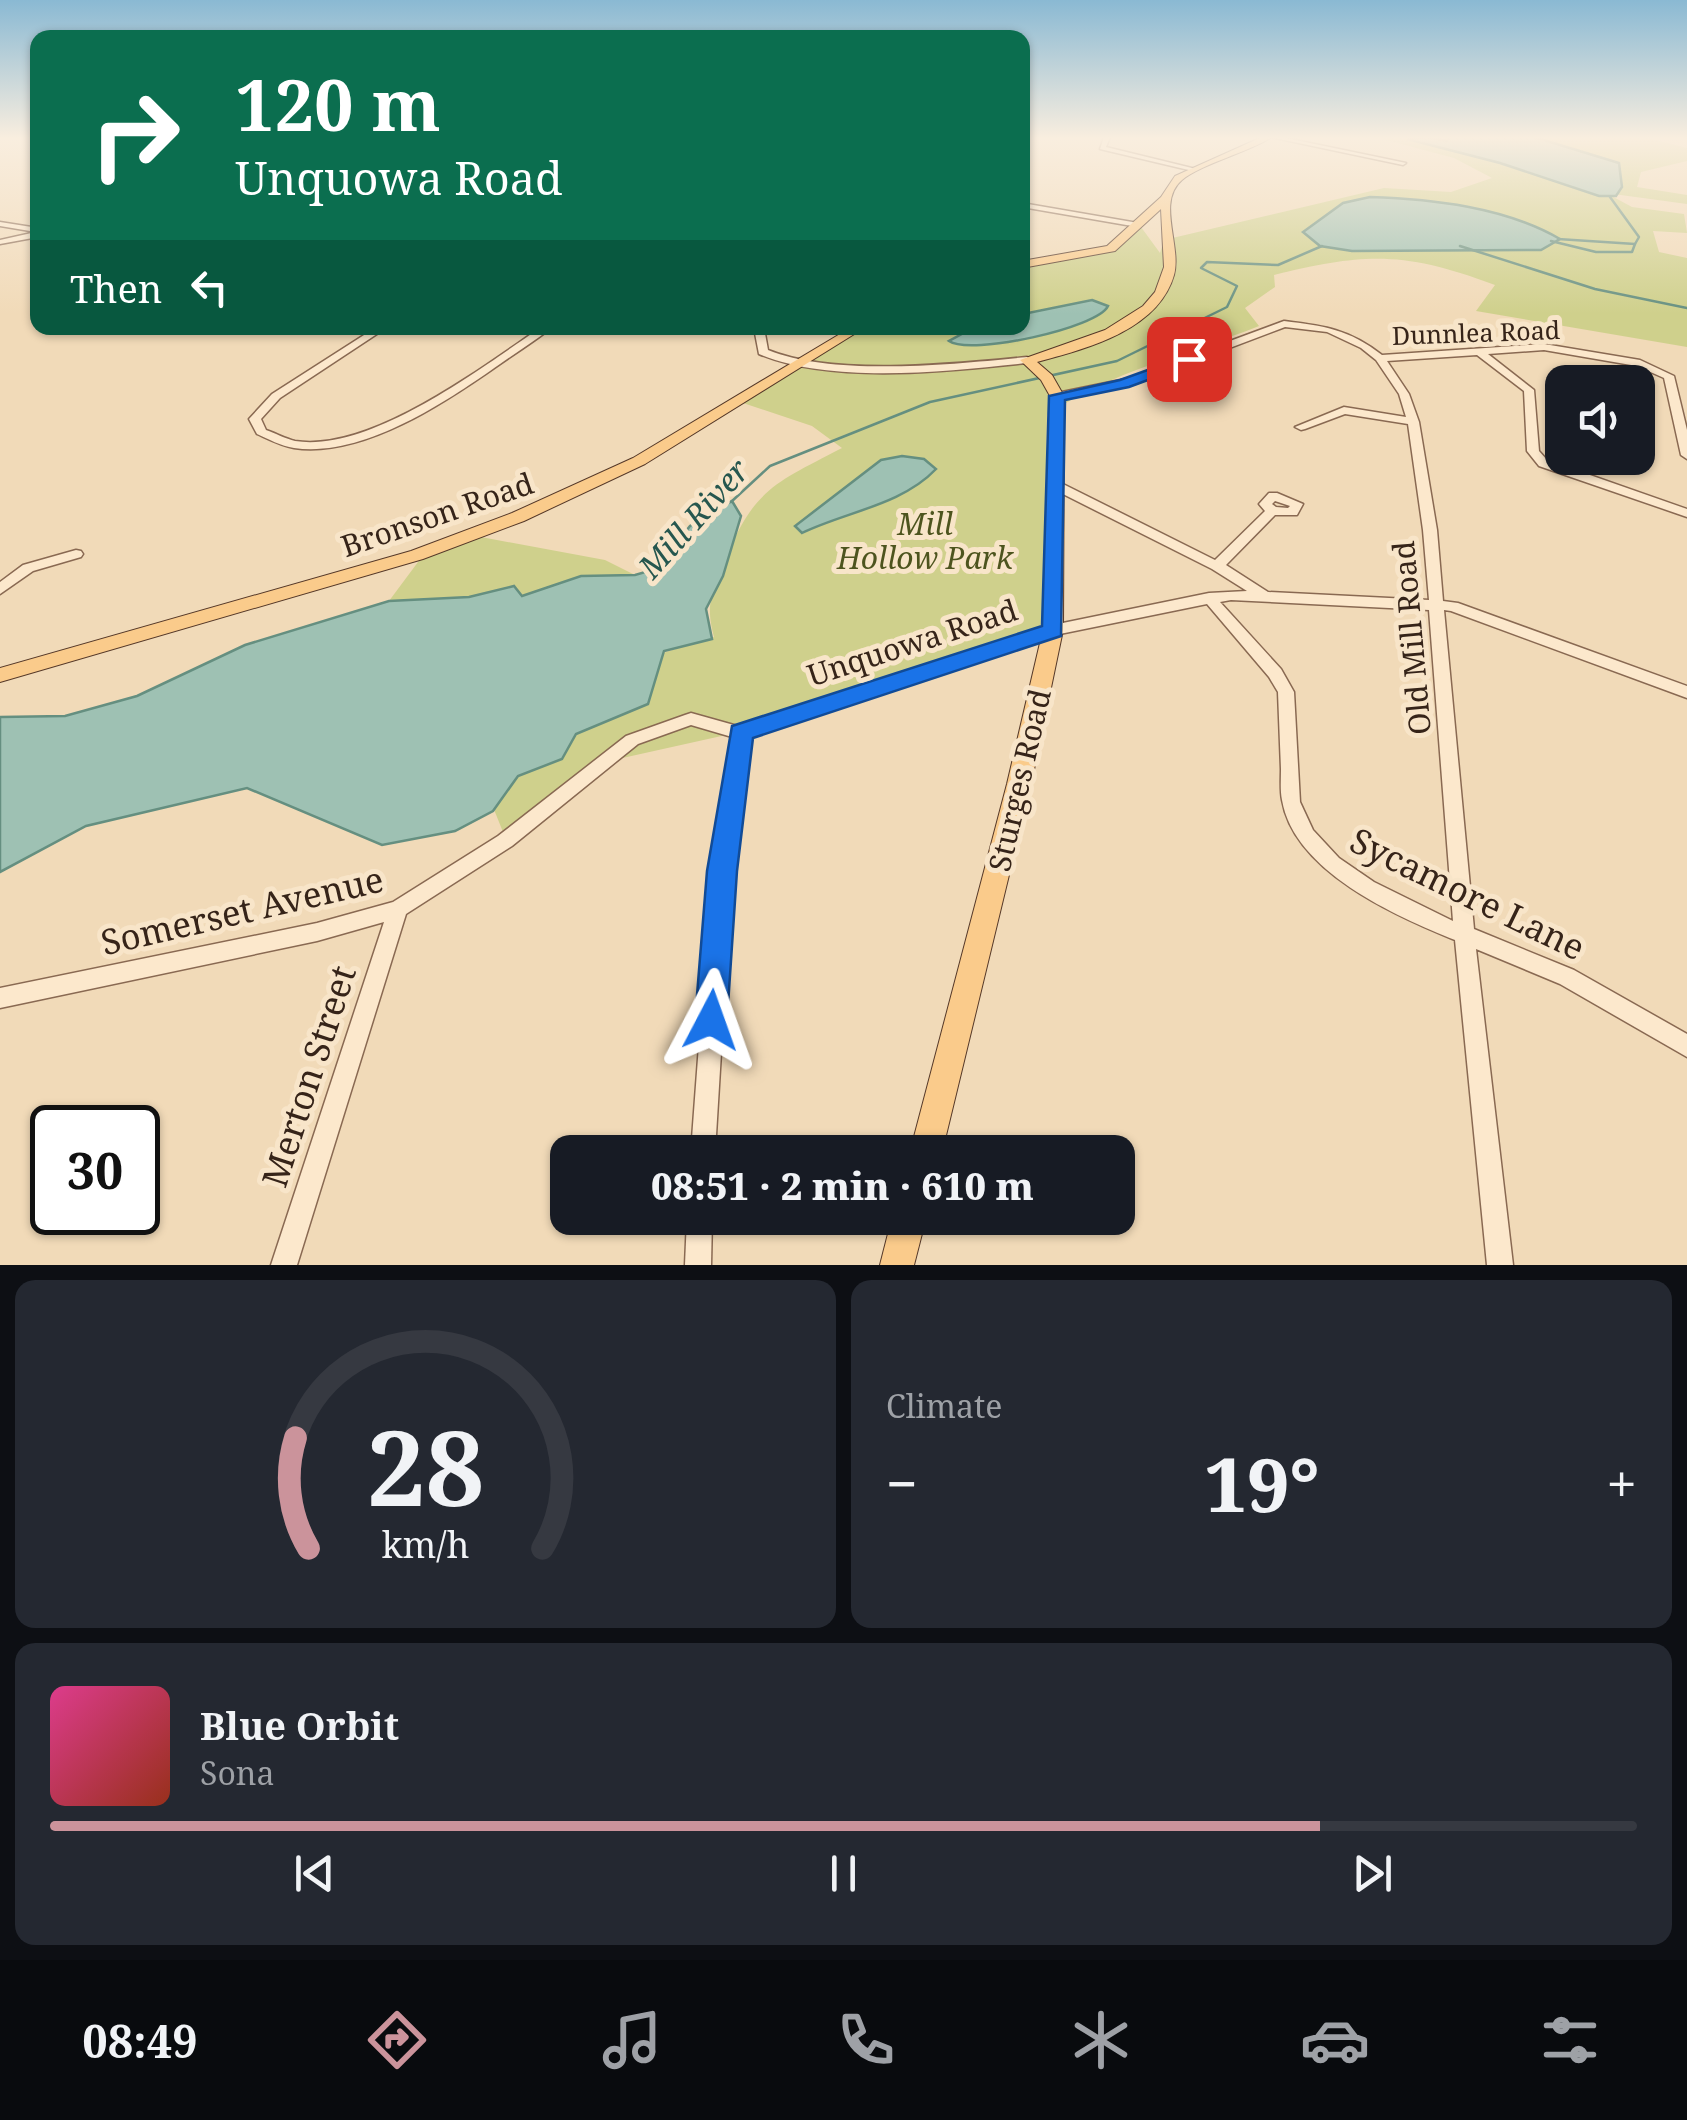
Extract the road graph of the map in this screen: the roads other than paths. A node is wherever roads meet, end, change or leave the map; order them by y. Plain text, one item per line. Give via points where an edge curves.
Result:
1 (1167, 196) edge
2 (1165, 199) junction
3 (1030, 206) edge
4 (0, 224) edge
5 (1138, 225) junction
6 (30, 230) edge
7 (30, 234) edge
8 (0, 242) edge
9 (1030, 264) edge
10 (370, 335) edge
11 (535, 335) edge
12 (761, 335) edge
13 (846, 335) edge
14 (1481, 353) junction
15 (1380, 358) junction
16 (1032, 363) junction
17 (794, 365) junction
18 (1057, 394) junction
19 (1413, 422) junction
20 (1301, 427) dead end
21 (1687, 455) edge
22 (1053, 484) junction
23 (1272, 511) dead end
24 (1687, 513) edge
25 (76, 554) dead end
26 (1218, 566) junction
27 (0, 589) edge
28 (1262, 594) junction
29 (1209, 598) junction
30 (1436, 602) junction
31 (1053, 630) junction
32 (0, 675) edge
33 (1687, 692) edge
34 (741, 733) junction
35 (398, 909) junction
36 (1464, 932) junction
37 (0, 998) edge
38 (1687, 1046) edge
39 (705, 1135) edge
40 (930, 1135) edge
41 (699, 1235) edge
42 (905, 1235) edge
43 (284, 1265) edge
44 (698, 1265) edge
45 (897, 1265) edge
46 (1500, 1265) edge

1 - 2 main road
2 - 5 main road
2 - 16 main road via 1170,274 1161,295 1132,319
3 - 5 street
4 - 6 street
5 - 9 main road via 1111,249
7 - 8 street
10 - 11 street via 276,396 256,419 261,432 307,444 384,427
12 - 17 street via 763,352
13 - 17 main road, Bronson Road
14 - 15 street, Dunnlea Road
14 - 21 street, Dunnlea Road via 1551,348 1661,370 1669,376
14 - 24 street via 1530,390 1534,451 1543,463
15 - 18 street, Old Mill Road via 1336,331 1279,324 1133,381
15 - 19 street, Old Mill Road
16 - 17 street
16 - 18 main road
17 - 32 main road, Bronson Road via 611,477 518,517 400,560
18 - 22 main road, Sturges Road
19 - 20 street via 1344,410
19 - 30 street, Old Mill Road
22 - 26 street
22 - 31 main road, Sturges Road
23 - 26 street
25 - 27 street via 28,568
26 - 28 street
28 - 29 street, Unquowa Road
28 - 30 street, Unquowa Road
29 - 31 street, Unquowa Road
29 - 36 street, Sycamore Lane via 1286,692 1292,802 1306,839 1345,874
30 - 33 street, Unquowa Road via 1490,616
30 - 36 street, Old Mill Road
31 - 34 street, Unquowa Road
31 - 40 main road, Sturges Road
34 - 35 street, Somerset Avenue via 691,719 632,740 505,841
34 - 39 street via 722,871
35 - 37 street, Somerset Avenue
35 - 43 street, Merton Street
36 - 38 street, Sycamore Lane via 1565,976
36 - 46 street, Old Mill Road
41 - 44 street
42 - 45 main road

